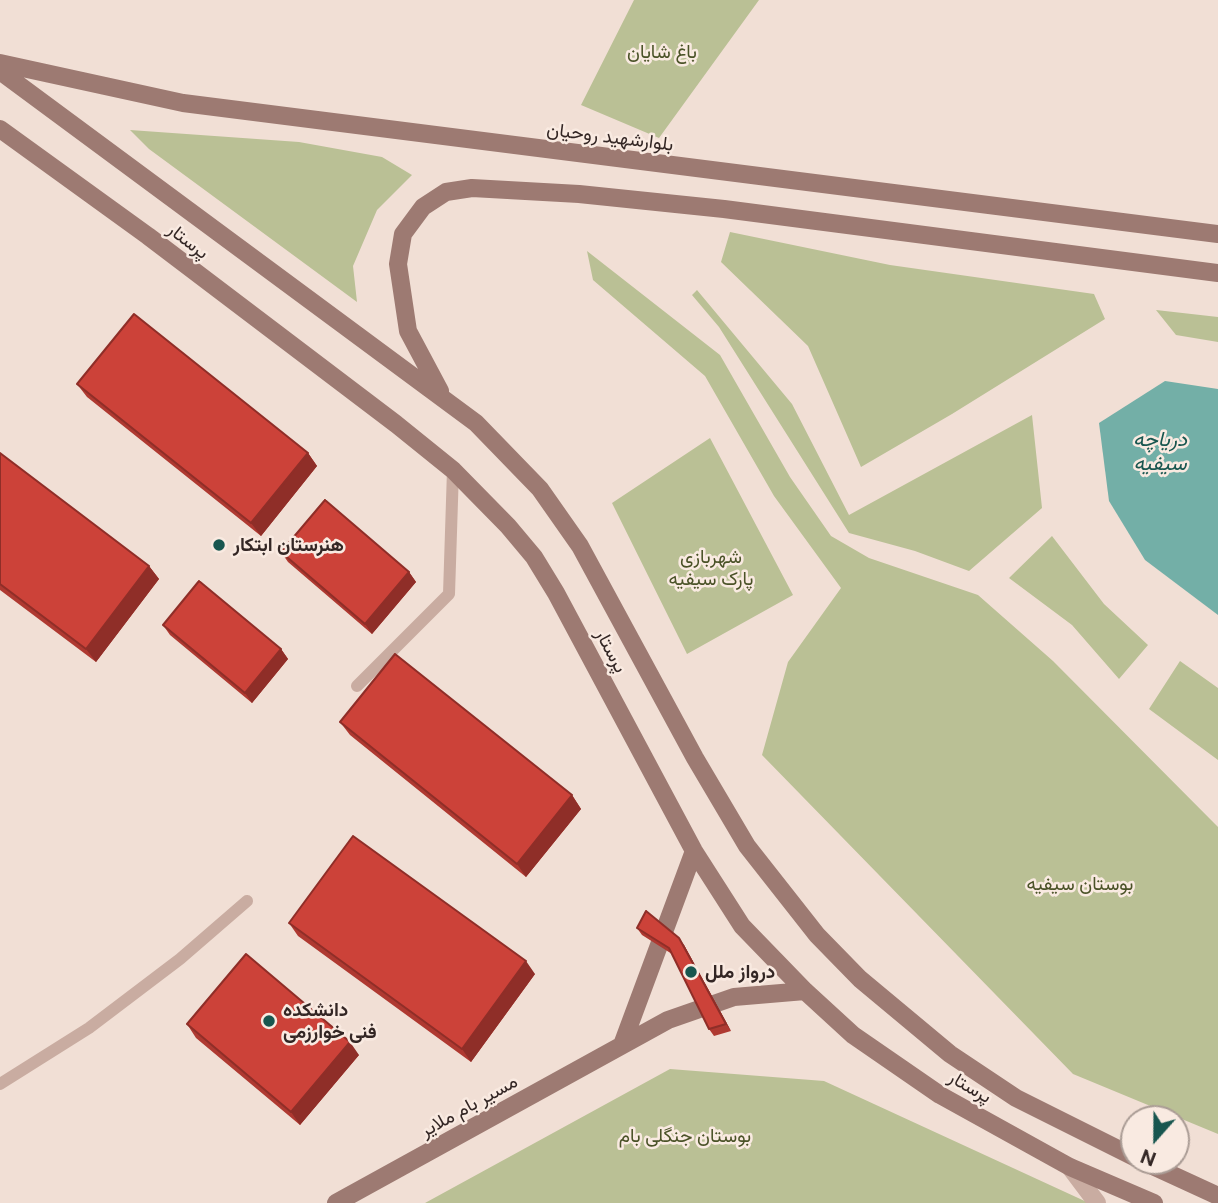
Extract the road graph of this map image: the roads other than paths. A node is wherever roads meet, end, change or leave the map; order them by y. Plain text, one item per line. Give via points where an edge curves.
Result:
1 (0, 63) edge
2 (0, 71) edge
3 (0, 129) edge
4 (1218, 234) edge
5 (1218, 273) edge
6 (446, 400) junction
7 (453, 470) junction
8 (357, 686) dead end
9 (694, 851) junction
10 (247, 901) dead end
11 (805, 990) junction
12 (622, 1045) junction
13 (0, 1084) edge
14 (1120, 1150) edge
15 (1070, 1167) junction
16 (1172, 1175) edge
17 (1218, 1196) edge
18 (336, 1203) edge
19 (1097, 1203) edge
20 (1154, 1203) edge

1 - 4 main road, بلوارشهید روحیان via 183,103
2 - 6 main road, پرستار
3 - 7 main road, پرستار via 148,236
5 - 6 main road via 724,209 579,194 472,188 446,192 423,207 403,234 398,264 408,331
6 - 14 main road, پرستار via 476,423 540,489 580,546 747,846 817,935 860,979 950,1054 1016,1098
7 - 8 lane via 449,594
7 - 9 main road, پرستار via 534,557
9 - 11 main road, پرستار via 742,926
9 - 12 main road
10 - 13 lane via 89,1028
11 - 12 main road, مسیر بام ملایر via 734,997 668,1020
11 - 15 main road, پرستار via 853,1035 940,1095
12 - 18 main road, مسیر بام ملایر
15 - 19 street
15 - 20 main road, پرستار
16 - 17 main road

